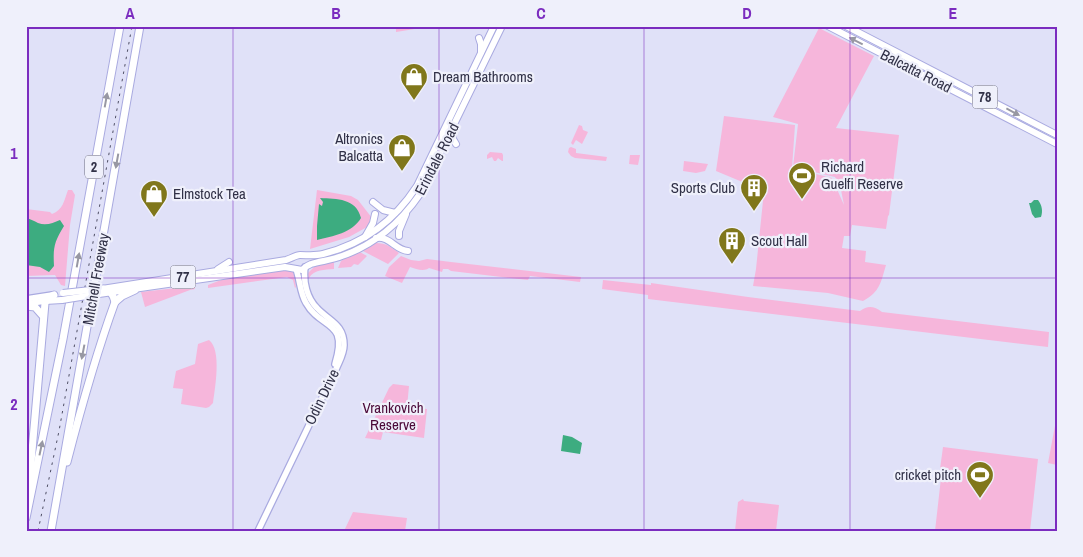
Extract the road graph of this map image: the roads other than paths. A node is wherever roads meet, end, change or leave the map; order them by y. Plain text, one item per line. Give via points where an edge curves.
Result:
1 (120, 26) edge
2 (140, 26) edge
3 (494, 26) edge
4 (502, 26) edge
5 (828, 26) edge
6 (846, 26) edge
7 (479, 38) dead end
8 (481, 53) junction
9 (453, 128) junction
10 (1057, 135) edge
11 (456, 144) dead end
12 (1057, 144) edge
13 (373, 202) dead end
14 (407, 211) junction
15 (395, 213) junction
16 (374, 214) dead end
17 (399, 236) dead end
18 (364, 238) junction
19 (376, 238) junction
20 (408, 250) dead end
21 (303, 256) junction
22 (294, 258) junction
23 (229, 262) dead end
24 (306, 267) junction
25 (295, 268) junction
26 (210, 272) junction
27 (134, 290) junction
28 (101, 291) junction
29 (112, 293) junction
30 (54, 295) junction
31 (63, 296) junction
32 (26, 300) edge
33 (45, 301) junction
34 (115, 302) junction
35 (26, 305) edge
36 (43, 316) junction
37 (54, 513) junction
38 (27, 516) edge
39 (51, 531) edge
40 (256, 531) edge

38 -> 1 highway, Mitchell Freeway / 2 via 64,339
2 -> 37 highway, Mitchell Freeway / 2
3 - 8 main road, Erindale Road / 77
4 - 9 main road, Erindale Road / 77
12 -> 5 main road, Balcatta Road / 78
6 -> 10 main road, Balcatta Road / 78
7 - 8 main road
8 - 15 main road, Erindale Road / 77 via 417,186
9 - 11 main road
9 - 14 main road, Erindale Road / 77 via 425,187
13 - 15 main road
14 - 17 main road
14 - 19 main road, Erindale Road / 77
15 - 18 main road, Erindale Road / 77
16 - 18 main road via 373,223
18 - 21 main road, Erindale Road / 77 via 338,250
19 - 20 main road via 385,238
19 - 24 main road, Erindale Road / 77 via 346,254
21 - 22 main road, Erindale Road / 77
21 - 24 main road via 307,260
22 - 25 main road
22 - 26 main road, Erindale Road / 77
23 - 26 main road
24 - 25 main road, Erindale Road / 77
24 - 40 main road, Odin Drive via 309,298 340,329 344,347
25 - 27 main road, Erindale Road / 77
25 - 40 main road, Odin Drive via 306,303 332,327 339,345 335,363
26 - 28 main road, Erindale Road / 77
27 - 29 main road, Erindale Road / 77
27 - 34 highway
28 - 29 highway
28 - 31 main road, Erindale Road / 77, bridge
29 - 34 highway
30 - 31 main road, Erindale Road / 77
30 - 32 main road, Erindale Road / 77
30 - 33 highway
31 - 33 main road, Erindale Road / 77
33 - 35 main road, Erindale Road / 77
33 - 36 highway
34 - 37 highway via 81,408
35 - 36 highway via 35,307
36 - 38 highway
37 - 39 highway, Mitchell Freeway / 2

